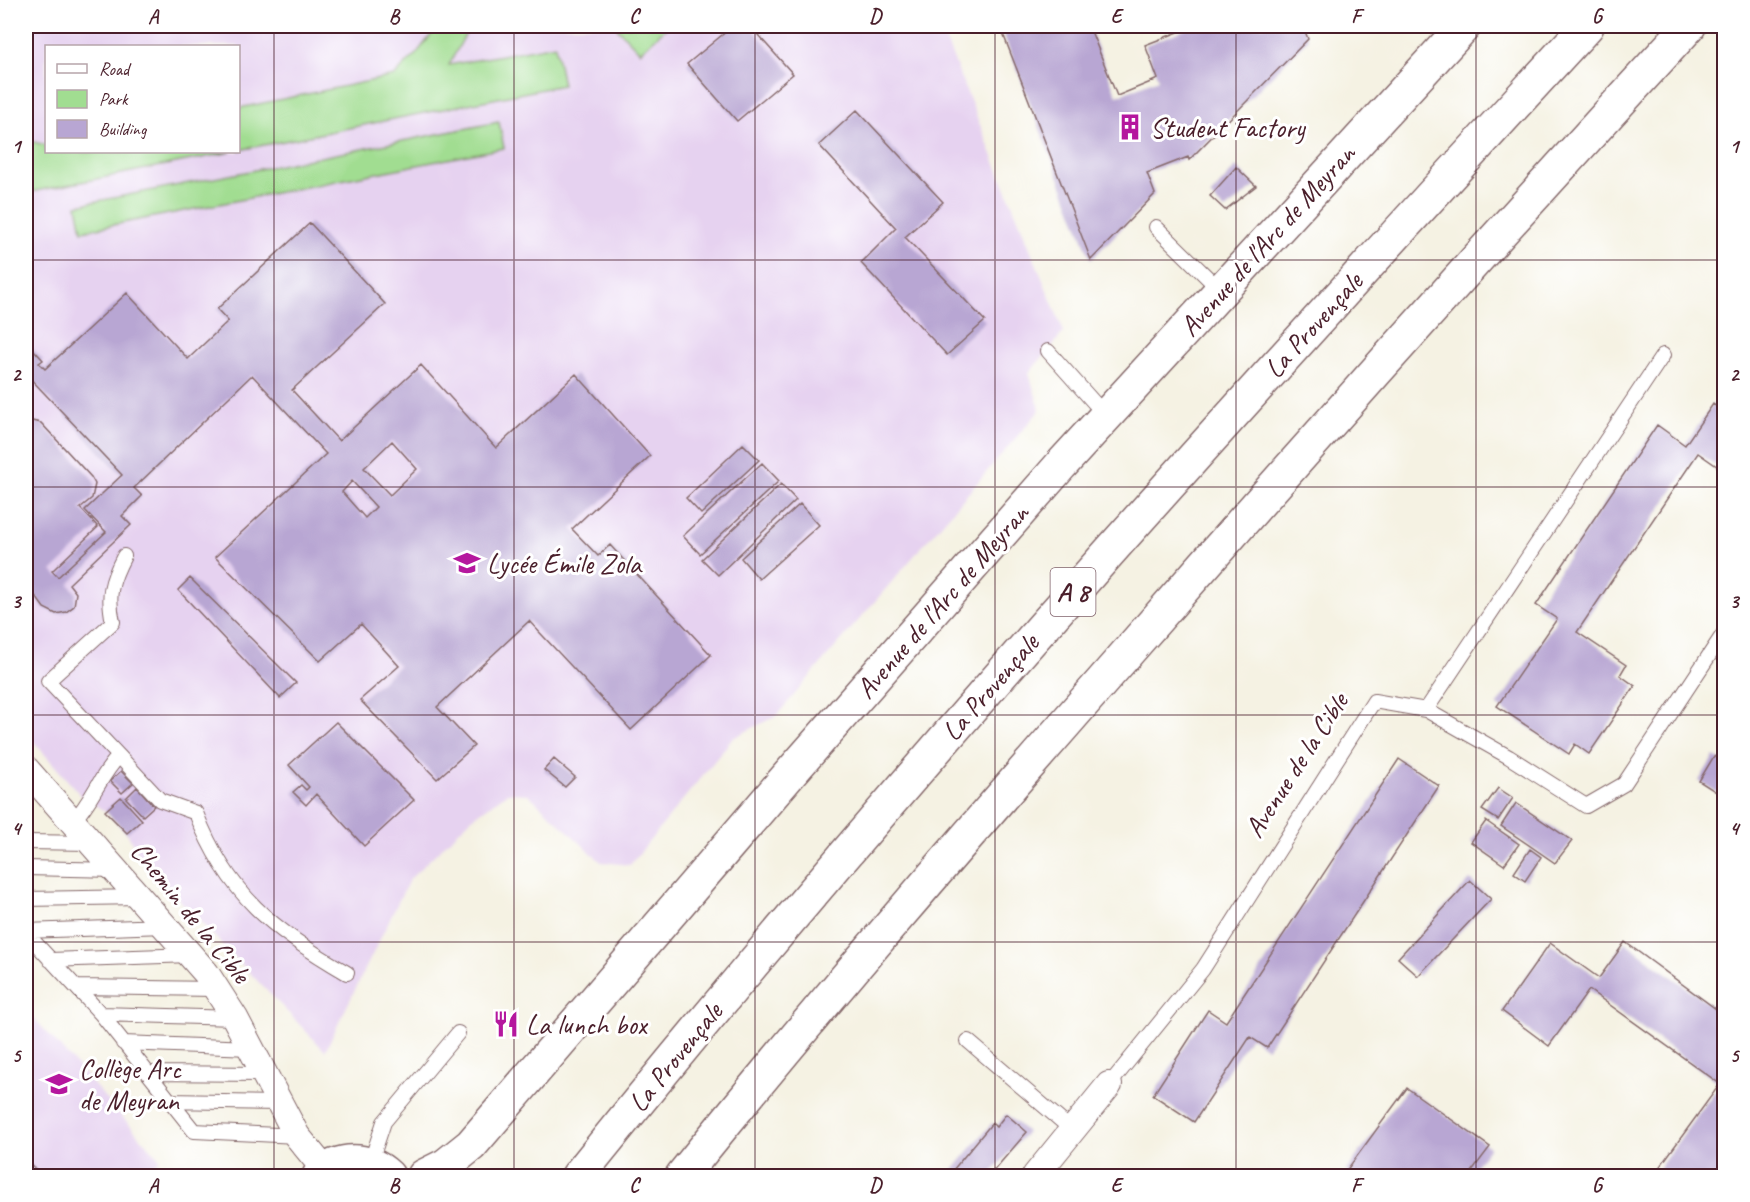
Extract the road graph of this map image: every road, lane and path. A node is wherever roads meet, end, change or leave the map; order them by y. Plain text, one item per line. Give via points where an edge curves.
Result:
1 (1464, 26) edge
2 (1587, 26) edge
3 (1689, 26) edge
4 (1156, 227) dead end
5 (1221, 291) junction
6 (1048, 351) dead end
7 (1663, 355) dead end
8 (1106, 416) junction
9 (124, 556) dead end
10 (1725, 633) edge
11 (1426, 710) junction
12 (119, 756) junction
13 (26, 769) edge
14 (73, 821) junction
15 (26, 842) edge
16 (93, 843) junction
17 (26, 868) edge
18 (116, 870) junction
19 (140, 897) junction
20 (26, 899) edge
21 (165, 926) junction
22 (26, 932) edge
23 (191, 955) junction
24 (50, 960) junction
25 (347, 973) dead end
26 (77, 987) junction
27 (216, 989) junction
28 (101, 1014) junction
29 (235, 1018) junction
30 (458, 1033) dead end
31 (968, 1041) dead end
32 (123, 1043) junction
33 (250, 1048) junction
34 (147, 1073) junction
35 (264, 1074) junction
36 (1109, 1085) joint
37 (170, 1101) junction
38 (279, 1103) junction
39 (1072, 1130) junction
40 (297, 1136) junction
41 (379, 1170) edge
42 (322, 1173) edge
43 (424, 1176) edge
44 (578, 1176) edge
45 (682, 1176) edge
46 (1035, 1176) edge

1 - 5 main road, Avenue de l'Arc de Meyran
2 - 44 main road, La Provençale / A 8 via 1173,479 930,755 698,1027
3 - 45 main road via 1314,441 991,808
4 - 5 lane
5 - 8 main road, Avenue de l'Arc de Meyran
6 - 8 lane
7 - 11 lane
8 - 43 main road, Avenue de l'Arc de Meyran via 796,767 471,1145
9 - 12 lane via 112,579 113,622 48,681
10 - 11 lane, Avenue de la Cible via 1624,784 1586,806
11 - 36 lane, Avenue de la Cible via 1374,701 1203,969
12 - 14 lane
12 - 25 lane via 160,800 196,813 222,870 248,902
13 - 14 street, Chemin de la Cible
14 - 16 street, Chemin de la Cible
15 - 16 lane
16 - 18 street, Chemin de la Cible
17 - 18 lane
18 - 19 street, Chemin de la Cible
19 - 20 lane
19 - 21 street, Chemin de la Cible
21 - 22 lane
21 - 23 street, Chemin de la Cible
22 - 24 lane
23 - 24 lane
23 - 27 street, Chemin de la Cible
24 - 26 lane
26 - 27 lane
26 - 28 lane
27 - 29 street, Chemin de la Cible
28 - 29 lane
28 - 32 lane
29 - 33 street, Chemin de la Cible
30 - 41 lane via 384,1122
31 - 39 lane
32 - 33 lane
32 - 34 lane
33 - 35 street, Chemin de la Cible
34 - 35 lane
34 - 37 lane
35 - 38 street, Chemin de la Cible
36 - 39 street, Avenue de la Cible
37 - 38 lane
37 - 40 lane via 194,1131
38 - 40 street, Chemin de la Cible
39 - 46 street, Avenue de la Cible
40 - 42 street, Chemin de la Cible
41 - 42 main road via 348,1161

